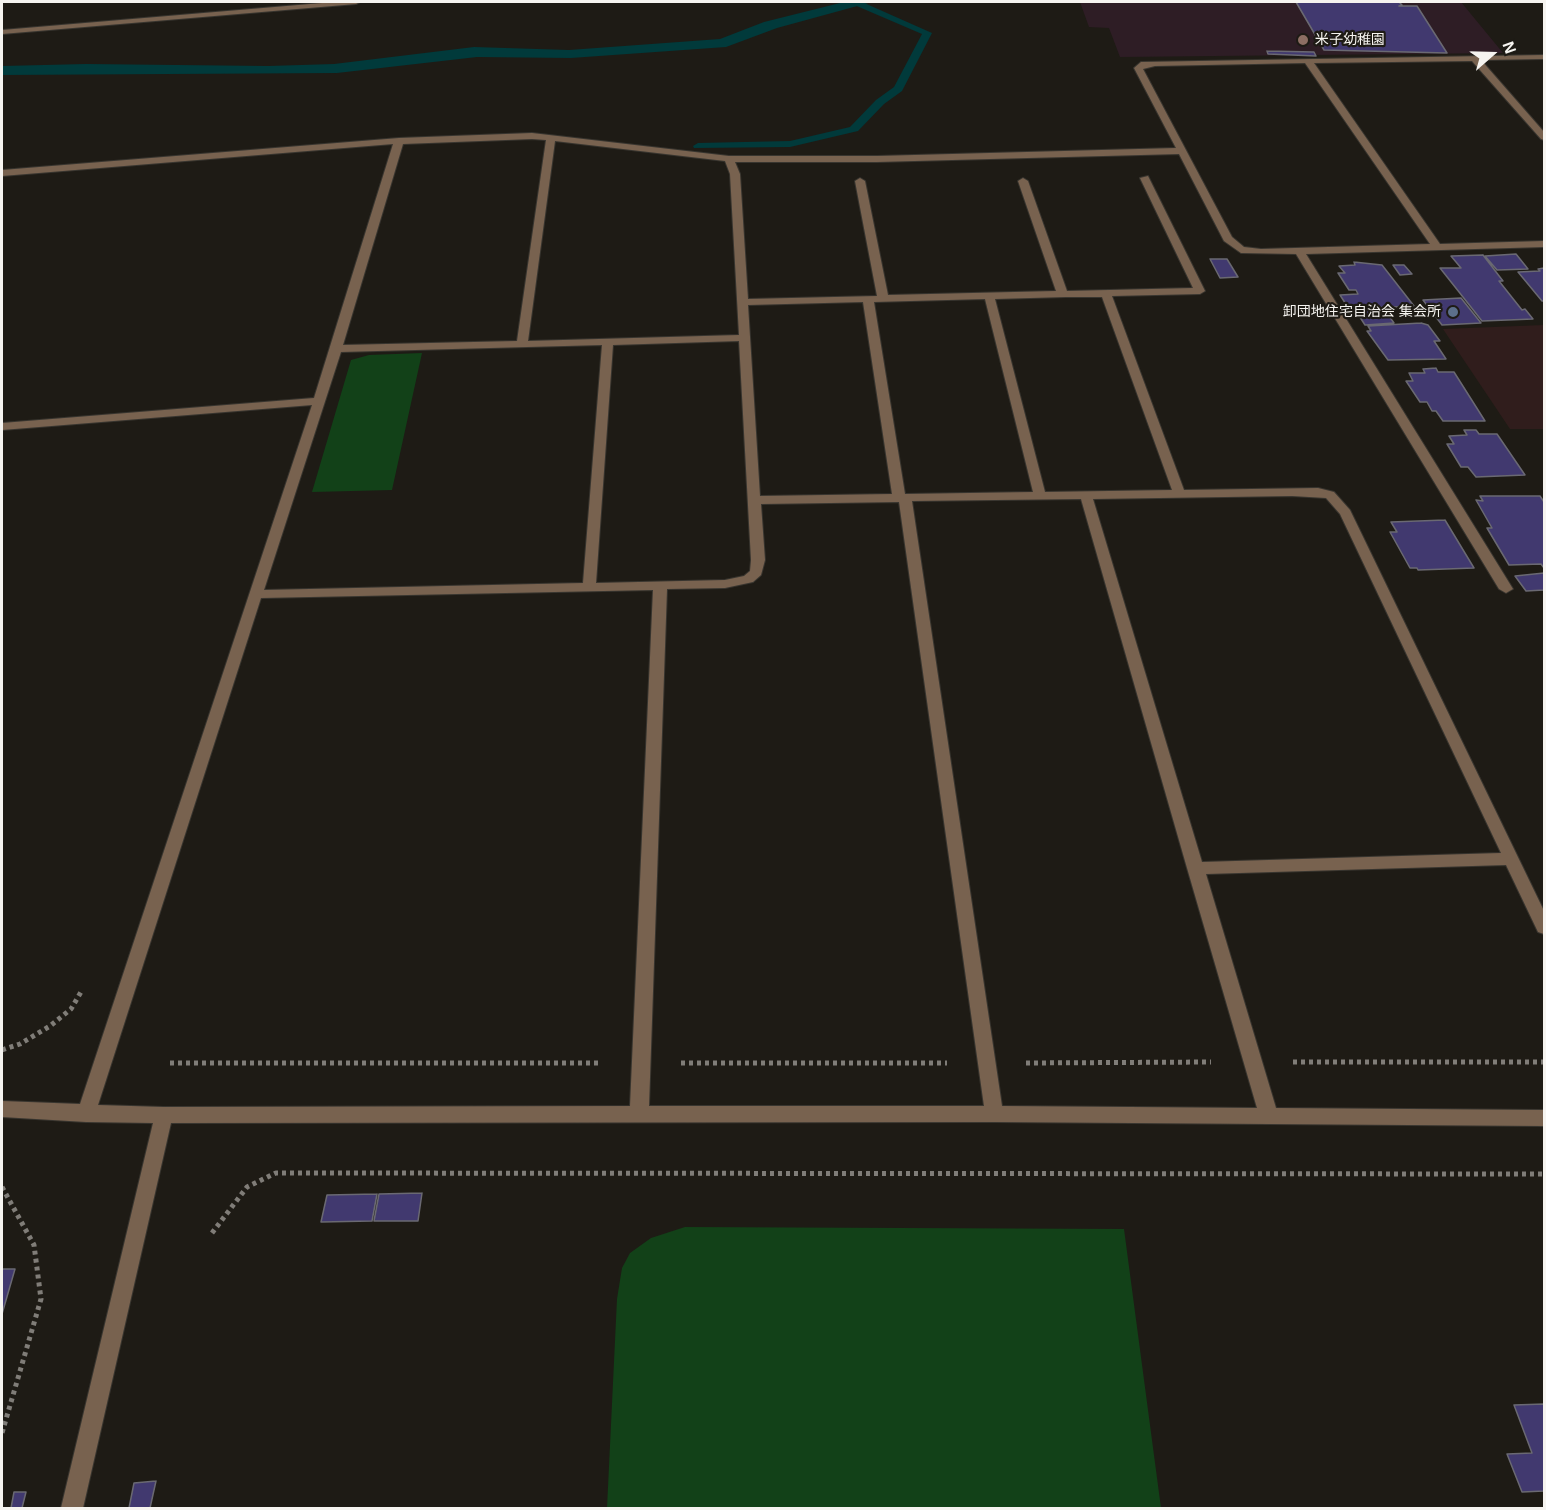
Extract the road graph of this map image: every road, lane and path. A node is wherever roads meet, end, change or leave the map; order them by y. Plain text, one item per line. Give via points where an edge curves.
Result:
1 (356, 2) edge
2 (2, 32) edge
3 (1545, 57) edge
4 (1475, 59) junction
5 (1308, 61) junction
6 (1545, 137) edge
7 (551, 138) junction
8 (399, 141) junction
9 (1181, 151) junction
10 (729, 159) junction
11 (2, 174) edge
12 (1145, 178) dead end
13 (860, 181) dead end
14 (1023, 181) dead end
15 (1545, 244) edge
16 (1437, 247) junction
17 (1299, 251) junction
18 (1106, 294) junction
19 (1063, 295) junction
20 (988, 296) junction
21 (868, 299) junction
22 (883, 299) junction
23 (742, 302) junction
24 (744, 338) junction
25 (608, 342) junction
26 (522, 344) junction
27 (336, 349) junction
28 (318, 401) junction
29 (2, 426) edge
30 (1179, 494) junction
31 (1086, 495) junction
32 (1040, 496) junction
33 (902, 498) junction
34 (754, 500) junction
35 (660, 585) junction
36 (589, 587) junction
37 (1506, 589) dead end
38 (255, 594) junction
39 (1512, 859) junction
40 (1196, 868) junction
41 (1545, 927) edge
42 (85, 985) dead end
43 (2, 1050) edge
44 (1253, 1061) junction
45 (1545, 1062) edge
46 (170, 1063) dead end
47 (639, 1063) junction
48 (986, 1063) junction
49 (2, 1110) edge
50 (86, 1114) junction
51 (639, 1114) junction
52 (994, 1114) junction
53 (164, 1115) junction
54 (1269, 1116) junction
55 (1545, 1118) edge
56 (1545, 1174) edge
57 (2, 1186) edge
58 (212, 1233) dead end
59 (2, 1433) edge
60 (72, 1509) edge

1 - 2 street
3 - 4 street
4 - 5 street
4 - 6 street
5 - 9 street via 1139,66
5 - 16 street
7 - 8 street
7 - 10 street
7 - 26 street
8 - 11 street
8 - 27 street
9 - 10 street
9 - 17 street via 1231,243 1247,252
10 - 23 street via 735,174
12 - 18 street via 1200,291
13 - 22 street
14 - 19 street
15 - 16 street
16 - 17 street
17 - 37 street
18 - 19 street
18 - 30 street
19 - 20 street
20 - 22 street
20 - 32 street
21 - 22 street
21 - 23 street
21 - 33 street
23 - 24 street
24 - 25 street
24 - 34 street
25 - 26 street
25 - 36 street
26 - 27 street
27 - 28 street
28 - 29 street
28 - 38 street
30 - 31 street
30 - 39 street via 1318,492 1339,503
31 - 32 street
31 - 40 street
32 - 33 street
33 - 34 street
33 - 48 street
34 - 35 street via 756,572 748,579 725,584
35 - 36 street
35 - 47 street
36 - 38 street
38 - 50 street
39 - 40 street
39 - 41 street
40 - 44 street
42 - 43 path via 72,1009 20,1044
44 - 45 path
44 - 48 path
44 - 54 street
46 - 47 path
47 - 48 path
47 - 51 street
48 - 52 street
49 - 50 street
50 - 53 street
51 - 52 street
51 - 53 street
52 - 54 street
53 - 60 street
54 - 55 street
56 - 58 path via 276,1173 247,1187
57 - 59 path via 34,1245 41,1299

